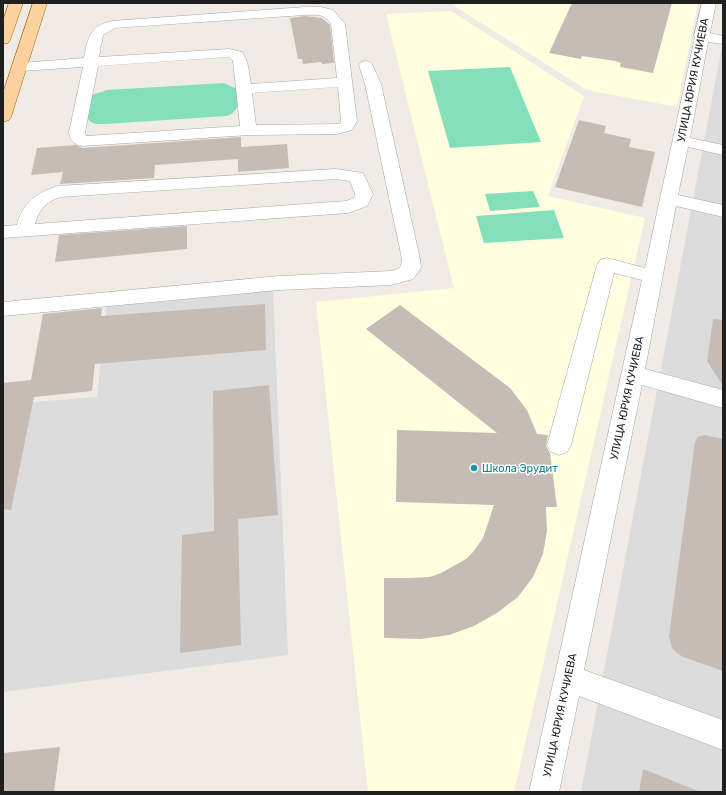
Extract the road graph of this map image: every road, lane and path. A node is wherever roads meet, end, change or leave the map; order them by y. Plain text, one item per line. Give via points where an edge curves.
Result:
1 (16, 3) edge
2 (40, 3) edge
3 (709, 3) edge
4 (33, 25) junction
5 (8, 27) junction
6 (701, 36) junction
7 (3, 40) edge
8 (723, 40) edge
9 (91, 62) junction
10 (366, 65) dead end
11 (20, 67) junction
12 (344, 82) junction
13 (244, 89) junction
14 (3, 117) edge
15 (249, 130) junction
16 (681, 141) junction
17 (723, 150) edge
18 (669, 199) junction
19 (723, 211) edge
20 (25, 230) junction
21 (3, 232) edge
22 (652, 276) junction
23 (3, 309) edge
24 (633, 374) junction
25 (723, 399) edge
26 (559, 445) dead end
27 (568, 678) junction
28 (723, 735) edge
29 (544, 792) edge

1 - 5 main road
2 - 4 main road
3 - 6 street, УЛИЦА ЮРИЯ КУЧИЕВА
4 - 5 main road
4 - 11 main road
5 - 7 main road
6 - 8 street
6 - 16 street, УЛИЦА ЮРИЯ КУЧИЕВА
9 - 11 street
9 - 12 street via 95,37 99,31 112,24 318,11 333,14 338,24
9 - 13 street via 229,53 237,55 240,61
9 - 15 street via 77,132 78,139
10 - 23 street via 373,84 412,260 411,268 406,274 391,278 279,283
11 - 14 main road
12 - 13 street
12 - 15 street via 349,121 346,127
13 - 15 street
16 - 17 street
16 - 18 street, УЛИЦА ЮРИЯ КУЧИЕВА
18 - 19 street
18 - 22 street, УЛИЦА ЮРИЯ КУЧИЕВА
20 - 20 street via 348,207 362,202 364,194 357,177 336,174 58,192 36,203 27,218
20 - 21 street
22 - 24 street, УЛИЦА ЮРИЯ КУЧИЕВА
22 - 26 street via 607,265
24 - 25 street
24 - 27 street, УЛИЦА ЮРИЯ КУЧИЕВА
27 - 28 street
27 - 29 street, УЛИЦА ЮРИЯ КУЧИЕВА

